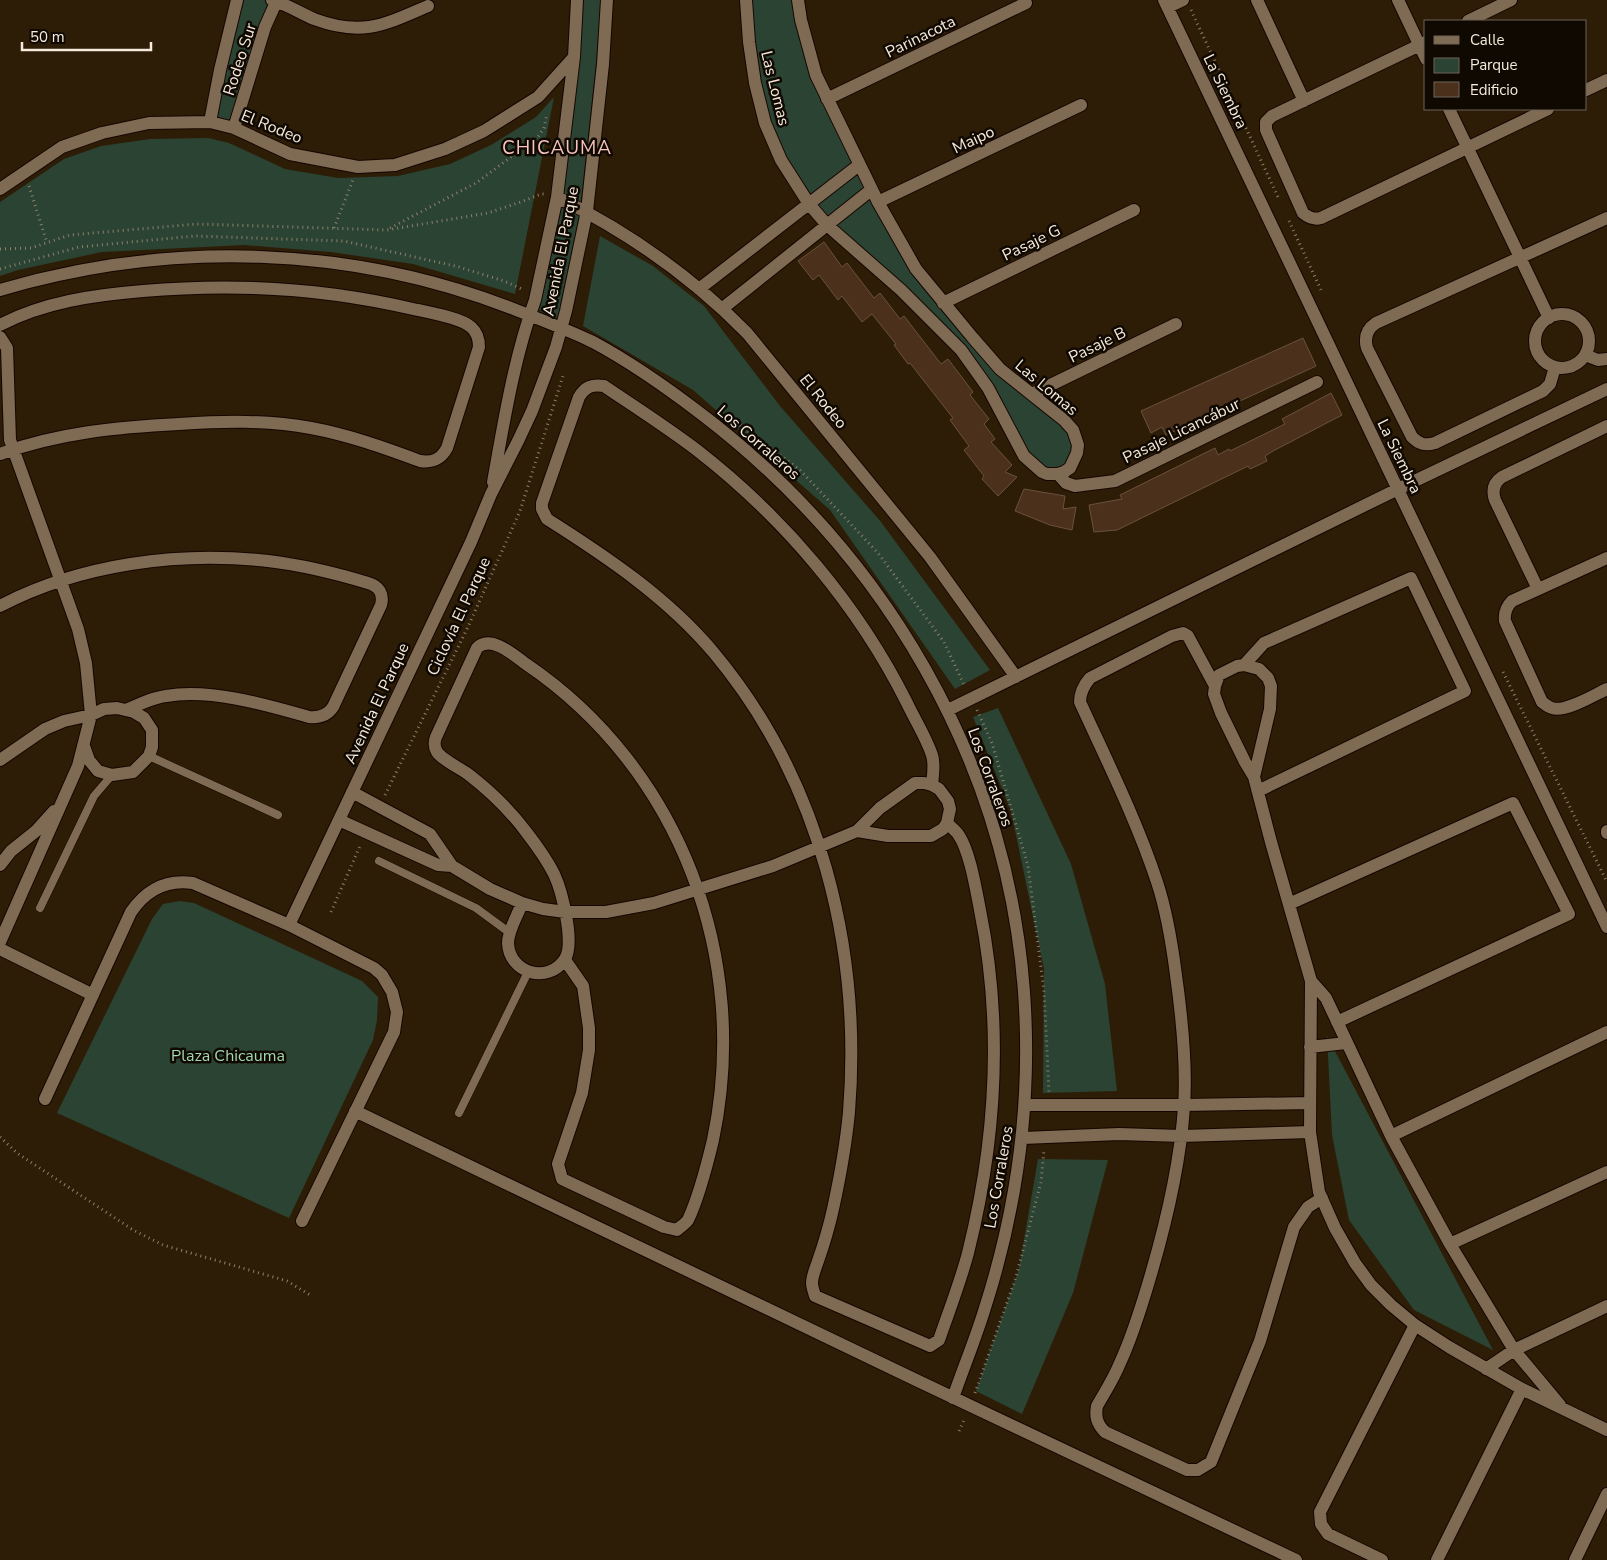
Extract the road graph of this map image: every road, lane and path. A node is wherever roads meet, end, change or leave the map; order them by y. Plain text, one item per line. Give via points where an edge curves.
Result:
1 (237, 0) edge
2 (275, 0) edge
3 (577, 0) edge
4 (607, 0) edge
5 (746, 0) edge
6 (798, 0) edge
7 (1257, 0) edge
8 (1398, 0) edge
9 (1512, 0) edge
10 (1026, 3) dead end
11 (1166, 4) edge
12 (1187, 4) edge
13 (428, 6) dead end
14 (1470, 20) edge
15 (1422, 43) edge
16 (574, 57) junction
17 (1607, 80) edge
18 (1587, 90) edge
19 (827, 99) junction
20 (1304, 101) junction
21 (1081, 105) dead end
22 (1449, 110) edge
23 (1546, 110) edge
24 (546, 114) dead end
25 (210, 122) junction
26 (234, 128) junction
27 (1468, 148) junction
28 (859, 165) junction
29 (358, 167) junction
30 (24, 172) junction
31 (0, 189) edge
32 (871, 190) junction
33 (540, 194) dead end
34 (557, 197) junction
35 (878, 202) junction
36 (809, 204) junction
37 (1282, 205) dead end
38 (1134, 210) dead end
39 (587, 211) junction
40 (1286, 214) dead end
41 (1607, 218) edge
42 (827, 225) junction
43 (334, 228) junction
44 (387, 230) junction
45 (48, 242) junction
46 (0, 249) edge
47 (1520, 258) junction
48 (699, 288) junction
49 (0, 290) edge
50 (1323, 294) dead end
51 (943, 303) junction
52 (723, 308) junction
53 (529, 315) junction
54 (1549, 318) junction
55 (1176, 324) dead end
56 (0, 325) edge
57 (561, 328) junction
58 (0, 337) edge
59 (973, 338) junction
60 (960, 350) junction
61 (1585, 355) junction
62 (1607, 359) edge
63 (1555, 367) junction
64 (565, 368) dead end
65 (1317, 382) dead end
66 (1607, 389) edge
67 (1032, 394) junction
68 (1607, 426) edge
69 (0, 428) edge
70 (12, 445) junction
71 (0, 454) edge
72 (1058, 474) junction
73 (1398, 489) junction
74 (491, 494) junction
75 (1607, 558) edge
76 (61, 581) junction
77 (1538, 589) junction
78 (0, 606) edge
79 (1244, 665) junction
80 (1502, 670) dead end
81 (1016, 677) junction
82 (1214, 686) junction
83 (1607, 689) edge
84 (126, 710) junction
85 (948, 710) junction
86 (91, 715) junction
87 (84, 746) junction
88 (149, 756) junction
89 (0, 760) edge
90 (112, 775) junction
91 (1254, 778) junction
92 (932, 785) junction
93 (1258, 791) junction
94 (352, 792) junction
95 (64, 799) junction
96 (380, 806) junction
97 (278, 815) dead end
98 (339, 820) junction
99 (947, 823) junction
100 (857, 831) junction
101 (366, 834) junction
102 (820, 846) junction
103 (379, 861) dead end
104 (0, 865) edge
105 (452, 866) junction
106 (1607, 882) edge
107 (698, 889) junction
108 (522, 903) junction
109 (1290, 904) junction
110 (40, 908) dead end
111 (331, 912) dead end
112 (565, 912) junction
113 (289, 926) junction
114 (1607, 927) edge
115 (510, 933) junction
116 (0, 942) edge
117 (0, 949) edge
118 (565, 960) junction
119 (528, 972) junction
120 (1311, 981) junction
121 (93, 995) junction
122 (1337, 1022) junction
123 (1607, 1032) edge
124 (1346, 1043) junction
125 (1310, 1047) junction
126 (44, 1099) dead end
127 (1310, 1102) junction
128 (1026, 1105) junction
129 (1184, 1105) junction
130 (355, 1111) junction
131 (459, 1112) dead end
132 (1310, 1132) junction
133 (1181, 1136) junction
134 (1391, 1136) junction
135 (0, 1137) edge
136 (1023, 1138) junction
137 (1607, 1172) edge
138 (1322, 1198) junction
139 (302, 1221) dead end
140 (1450, 1244) junction
141 (310, 1294) dead end
142 (1607, 1306) edge
143 (1415, 1325) junction
144 (1514, 1350) junction
145 (1486, 1369) junction
146 (1522, 1389) junction
147 (952, 1398) junction
148 (1564, 1409) junction
149 (1607, 1430) edge
150 (1607, 1494) edge
151 (1296, 1560) edge
152 (1382, 1560) edge
153 (1437, 1560) edge
154 (1575, 1560) edge

1 - 25 street, Rodeo Sur
2 - 13 street via 315,19 344,28 366,29 395,21
2 - 26 street, Rodeo Sur
3 - 16 street, Avenida El Parque
4 - 39 street, Avenida El Parque
5 - 36 street, Las Lomas via 755,83 765,123 781,160
6 - 19 street, Las Lomas via 816,75
7 - 20 street
8 - 15 street
9 - 14 street
10 - 19 street, Parinacota
11 - 12 street
11 - 73 street, La Siembra
12 - 37 path
15 - 20 street
16 - 29 street, El Rodeo via 538,97 484,131 445,149 395,165
16 - 34 street, Avenida El Parque
17 - 18 street
19 - 28 street, Las Lomas
20 - 27 street via 1272,116 1266,126 1303,213 1313,219
21 - 35 street, Maipo
22 - 27 street
23 - 27 street
24 - 44 path via 544,128 538,137 476,183
25 - 26 street, El Rodeo
25 - 30 street, El Rodeo via 149,123 102,133 62,148
26 - 29 street, El Rodeo via 290,154
27 - 47 street
28 - 32 street, Las Lomas
28 - 36 street
29 - 43 path
30 - 31 street, El Rodeo
30 - 45 path
32 - 35 street, Las Lomas
32 - 42 street
33 - 44 path via 488,213
34 - 39 street, El Rodeo
34 - 53 street, Avenida El Parque
35 - 51 street, Las Lomas via 916,269
36 - 42 street, Las Lomas
36 - 48 street
38 - 51 street, Pasaje G
39 - 48 street, El Rodeo
39 - 57 street, Avenida El Parque
40 - 50 path
41 - 47 street
42 - 52 street
42 - 60 street, Las Lomas via 901,290
43 - 44 path
43 - 45 path via 197,224 70,235
45 - 46 path via 31,248
47 - 54 street
47 - 63 street via 1376,323 1367,333 1367,348 1412,437 1423,444 1435,443 1543,391 1550,384
48 - 52 street, El Rodeo
49 - 53 street via 60,274 131,262 203,256 266,256 334,262 414,277
51 - 59 street, Las Lomas
52 - 81 street, El Rodeo via 930,557
53 - 57 street
53 - 74 street, Avenida El Parque
54 - 61 street via 1566,314 1582,323 1589,339
54 - 63 street via 1537,332 1535,341 1541,357
55 - 67 street, Pasaje B
56 - 70 street via 44,307 84,298 163,289 275,288 347,296 424,311 467,324 475,331 480,347 447,448 434,461 420,461 313,428 250,421 110,429
57 - 74 street, Avenida El Parque via 532,412
57 - 85 street, Los Corraleros via 642,370 728,434 796,496 882,599
58 - 70 street via 7,348
59 - 60 street
59 - 67 street, Las Lomas via 1000,369
60 - 72 street, Las Lomas via 988,388 1024,456 1042,472
61 - 62 street via 1598,360
61 - 63 street via 1572,366
64 - 96 path, Ciclovía El Parque via 520,511 467,629
65 - 72 street, Pasaje Licancábur via 1116,480 1074,486
66 - 73 street
67 - 72 street, Las Lomas via 1069,424 1076,437 1078,445 1074,461 1070,468
68 - 77 street via 1502,477 1494,487 1495,500
69 - 70 street
70 - 71 street
70 - 76 street
73 - 81 street
73 - 114 street, La Siembra
74 - 94 street, Avenida El Parque
75 - 77 street
76 - 78 street
76 - 84 street via 135,564 238,559 296,565 332,573 374,584 381,592 381,605 333,708 326,715 315,718 238,699 190,694 167,695
76 - 86 street via 78,628 86,663
77 - 83 street via 1512,601 1506,609 1505,621 1542,702 1552,709 1563,709
79 - 82 street via 1219,675
79 - 91 street via 1259,669 1271,686 1270,709
79 - 93 street via 1264,643 1411,578 1465,691
80 - 106 path
81 - 85 street
82 - 91 street via 1217,704
82 - 129 street via 1188,636 1183,633 1090,678 1080,696 1158,884 1172,943 1179,996
84 - 86 street via 104,709
84 - 88 street via 144,718 152,730
85 - 128 street, Los Corraleros via 980,787 1012,906 1024,991
86 - 87 street
86 - 89 street via 45,729
87 - 90 street via 98,771
87 - 95 street
88 - 90 street via 133,772
88 - 97 lane
90 - 110 lane via 94,796
91 - 93 street
92 - 99 street via 948,801 950,816
92 - 100 street via 915,783 880,808
92 - 102 street via 932,756 903,695 860,624 809,557 762,507 698,451 604,386 588,387 579,396 542,503 543,515 641,584 714,653 752,706 784,761
93 - 109 street
94 - 96 street
94 - 98 street, Avenida El Parque
95 - 104 street
95 - 116 street
96 - 105 street via 430,834
98 - 101 street
98 - 113 street, Avenida El Parque
99 - 100 street via 937,833 923,837
99 - 102 street via 965,848 982,924 992,1000 994,1078 986,1167 978,1211 939,1340 930,1346 815,1296 813,1289 812,1282 840,1178 851,1070 843,946
100 - 102 street
101 - 105 street via 438,865
101 - 111 path
102 - 107 street via 773,866
103 - 115 lane via 476,908
105 - 108 street via 490,890
107 - 112 street via 654,903 606,912
107 - 112 street via 686,858 654,797 613,742 590,716 538,672 510,652 493,644 484,644 477,648 434,747 439,755 497,799 528,834 555,876
107 - 118 street via 719,978 724,1053 710,1152 687,1221 677,1230 664,1228 562,1179 558,1164 582,1093 589,1043 584,986
108 - 112 street
108 - 115 street
109 - 120 street
109 - 122 street via 1513,803 1569,914
112 - 118 street via 570,940
113 - 121 street via 202,886 183,882 164,884 144,895 131,912
113 - 130 street via 374,968 392,992 397,1012 394,1032
115 - 119 street via 509,952 515,962
117 - 121 street
118 - 119 street via 558,968 544,974
119 - 131 lane
120 - 122 street via 1326,998
120 - 125 street
121 - 126 street
122 - 124 street
123 - 134 street
124 - 125 street
124 - 134 street
125 - 127 street
127 - 129 street
127 - 132 street
128 - 129 street
128 - 136 street, Los Corraleros
129 - 133 street
130 - 139 street
130 - 147 street
132 - 133 street
132 - 138 street
133 - 136 street via 1119,1134
133 - 138 street via 1170,1200 1142,1308 1096,1414 1105,1432 1187,1470 1203,1468 1213,1458 1260,1341 1294,1227 1308,1207
134 - 140 street
135 - 141 path via 18,1153 133,1230 164,1245 287,1281
136 - 147 street, Los Corraleros via 1014,1196 994,1278
137 - 140 street
138 - 143 street via 1355,1264 1371,1284
140 - 144 street
142 - 144 street
143 - 145 street
143 - 152 street via 1320,1512 1321,1524 1328,1534
144 - 145 street
144 - 148 street
145 - 146 street
146 - 148 street
146 - 153 street
147 - 151 street
148 - 149 street
150 - 154 street

